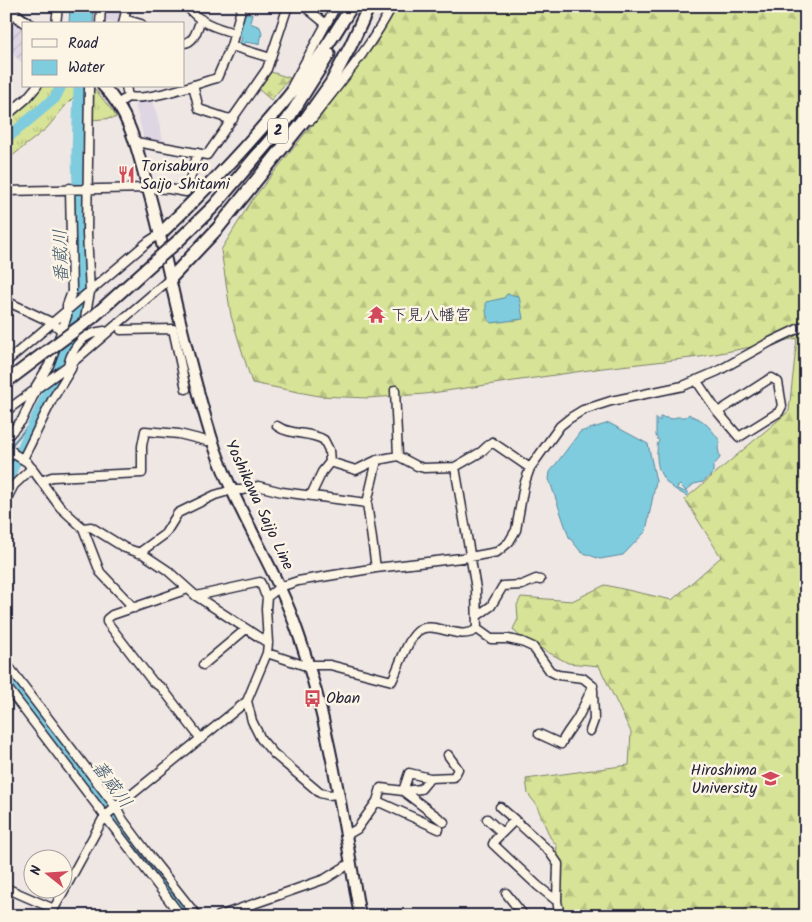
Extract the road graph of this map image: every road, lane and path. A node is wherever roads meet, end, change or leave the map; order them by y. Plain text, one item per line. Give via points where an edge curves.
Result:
1 (58, 6) edge
2 (100, 6) edge
3 (127, 6) edge
4 (187, 6) edge
5 (242, 6) edge
6 (288, 6) edge
7 (304, 6) edge
8 (336, 6) edge
9 (352, 6) edge
10 (359, 6) edge
11 (369, 6) edge
12 (392, 6) edge
13 (6, 8) edge
14 (201, 19) junction
15 (25, 22) edge
16 (56, 22) edge
17 (100, 22) edge
18 (123, 22) edge
19 (326, 24) junction
20 (235, 33) junction
21 (185, 43) edge
22 (231, 46) junction
23 (271, 58) junction
24 (193, 85) junction
25 (185, 86) edge
26 (35, 88) edge
27 (89, 88) edge
28 (105, 88) edge
29 (126, 88) edge
30 (172, 88) edge
31 (128, 97) junction
32 (118, 104) junction
33 (6, 116) edge
34 (233, 119) junction
35 (268, 120) junction
36 (304, 121) junction
37 (136, 142) junction
38 (198, 153) junction
39 (70, 188) junction
40 (87, 188) junction
41 (148, 188) junction
42 (6, 191) edge
43 (160, 234) junction
44 (170, 279) junction
45 (90, 292) junction
46 (6, 301) edge
47 (68, 310) junction
48 (53, 323) junction
49 (806, 325) edge
50 (121, 330) dead end
51 (62, 331) junction
52 (104, 331) dead end
53 (81, 338) junction
54 (182, 350) junction
55 (6, 362) edge
56 (70, 363) junction
57 (696, 380) junction
58 (6, 382) edge
59 (35, 389) junction
60 (186, 389) dead end
61 (395, 390) dead end
62 (6, 411) edge
63 (718, 412) junction
64 (277, 426) dead end
65 (6, 438) edge
66 (212, 439) junction
67 (10, 451) edge
68 (398, 456) junction
69 (22, 458) junction
70 (377, 460) junction
71 (6, 462) edge
72 (330, 462) junction
73 (455, 466) junction
74 (32, 468) junction
75 (530, 468) junction
76 (41, 481) junction
77 (232, 490) junction
78 (311, 495) junction
79 (6, 500) edge
80 (367, 503) junction
81 (83, 528) junction
82 (139, 553) junction
83 (470, 557) junction
84 (376, 568) junction
85 (540, 580) dead end
86 (280, 587) junction
87 (188, 589) junction
88 (196, 596) junction
89 (267, 597) junction
90 (134, 608) junction
91 (476, 616) junction
92 (246, 629) junction
93 (477, 629) junction
94 (268, 643) junction
95 (266, 653) junction
96 (6, 663) edge
97 (203, 665) dead end
98 (309, 666) junction
99 (21, 684) junction
100 (593, 686) junction
101 (9, 690) edge
102 (247, 701) junction
103 (590, 731) dead end
104 (539, 734) dead end
105 (201, 739) junction
106 (448, 755) dead end
107 (430, 778) junction
108 (403, 791) junction
109 (338, 794) junction
110 (377, 800) junction
111 (500, 807) dead end
112 (115, 808) junction
113 (105, 817) junction
114 (486, 819) dead end
115 (516, 820) junction
116 (444, 822) dead end
117 (439, 829) dead end
118 (502, 833) junction
119 (345, 836) junction
120 (351, 863) junction
121 (6, 888) edge
122 (506, 893) dead end
123 (557, 900) junction
124 (52, 912) edge
125 (181, 916) edge
126 (197, 916) edge
127 (219, 916) edge
128 (360, 916) edge
129 (524, 916) edge
130 (560, 916) edge

1 - 16 street
2 - 17 street
3 - 18 street
4 - 14 street via 193,15
5 - 20 street
6 - 23 street
7 - 19 street
8 - 19 street
9 - 35 highway via 319,57
10 - 58 highway, 2, bridge via 288,119 214,206 93,317
11 - 36 highway via 331,83
12 - 36 street via 334,91 310,122
13 - 15 main road
14 - 20 street
14 - 21 street via 193,40
19 - 35 street via 289,91
20 - 22 street
22 - 23 street
22 - 24 street via 217,78
23 - 34 street
24 - 25 street
24 - 34 street via 199,109
26 - 33 street
27 - 40 street
28 - 32 main road, Yoshikawa Saijo Line
29 - 31 street
30 - 31 street via 153,95
31 - 32 street
32 - 37 main road, Yoshikawa Saijo Line
34 - 38 street via 207,155
35 - 43 highway via 216,180
36 - 44 highway via 218,228
37 - 38 street
37 - 41 main road, Yoshikawa Saijo Line
38 - 41 street via 186,192
39 - 40 street
39 - 42 street
39 - 47 street via 72,292
40 - 41 street
40 - 45 street
41 - 43 main road, Yoshikawa Saijo Line
43 - 44 main road, Yoshikawa Saijo Line
43 - 45 street
44 - 54 main road, Yoshikawa Saijo Line
44 - 56 street
45 - 47 street
45 - 53 street
46 - 48 street
47 - 48 street
47 - 51 street
48 - 51 street
48 - 55 street
49 - 57 street
50 - 54 street via 173,329
51 - 53 street
51 - 59 street via 49,365
52 - 53 street
53 - 56 street via 70,355
54 - 60 street
54 - 66 main road, Yoshikawa Saijo Line
56 - 59 street
56 - 69 street via 71,369
57 - 63 street
57 - 75 street via 683,386 610,401 576,413 560,426
59 - 62 street
59 - 65 street via 22,420
61 - 68 street
63 - 63 street via 739,437 779,412 782,406 778,382 768,379
64 - 72 street via 324,440
66 - 76 street via 207,441 146,431 142,446 142,474 52,477
66 - 77 main road, Yoshikawa Saijo Line
67 - 69 street
67 - 71 street
68 - 70 street
68 - 73 street via 424,468
69 - 74 street
70 - 72 street via 356,470
70 - 80 street
72 - 78 street
73 - 75 street via 492,442
73 - 83 street
74 - 76 street
74 - 79 street via 14,485
75 - 83 street via 513,536 497,552
76 - 81 street via 60,507
77 - 78 street via 258,486
77 - 82 street via 178,513 165,534
77 - 86 main road, Yoshikawa Saijo Line
78 - 80 street
80 - 84 street
81 - 82 street via 91,527
81 - 90 street via 98,569
82 - 87 street
83 - 84 street
83 - 91 street via 476,589
84 - 86 street
85 - 91 street via 503,586 491,606
86 - 89 street
86 - 98 main road, Yoshikawa Saijo Line
87 - 88 street
87 - 90 street
88 - 89 street via 260,582
88 - 92 street
89 - 94 street
90 - 105 street via 109,617 107,622
91 - 93 street
92 - 94 street
92 - 97 street
93 - 98 street via 463,634 432,628 418,631 392,681 330,665
93 - 100 street via 491,639 508,639 533,647 550,671 583,678
94 - 95 street
95 - 98 street
95 - 102 street
96 - 99 street
98 - 109 main road, Yoshikawa Saijo Line
99 - 101 street
99 - 112 street
100 - 103 street via 594,720
100 - 104 street via 586,704 561,744
101 - 113 street
102 - 105 street
102 - 109 street via 261,739 274,754 320,793
105 - 112 street
106 - 107 street via 458,769 454,777
107 - 108 street via 421,789
107 - 108 street via 409,773
108 - 110 street via 381,788
108 - 116 street
109 - 119 main road, Yoshikawa Saijo Line
110 - 117 street
110 - 119 street via 357,829
111 - 115 street
112 - 113 street
112 - 126 street
113 - 124 street
113 - 125 street
114 - 118 street
115 - 118 street
115 - 123 street via 558,864
118 - 123 street via 493,844
119 - 120 main road, Yoshikawa Saijo Line
120 - 127 street via 325,879
120 - 128 main road, Yoshikawa Saijo Line
121 - 124 street
122 - 129 street
123 - 130 street

